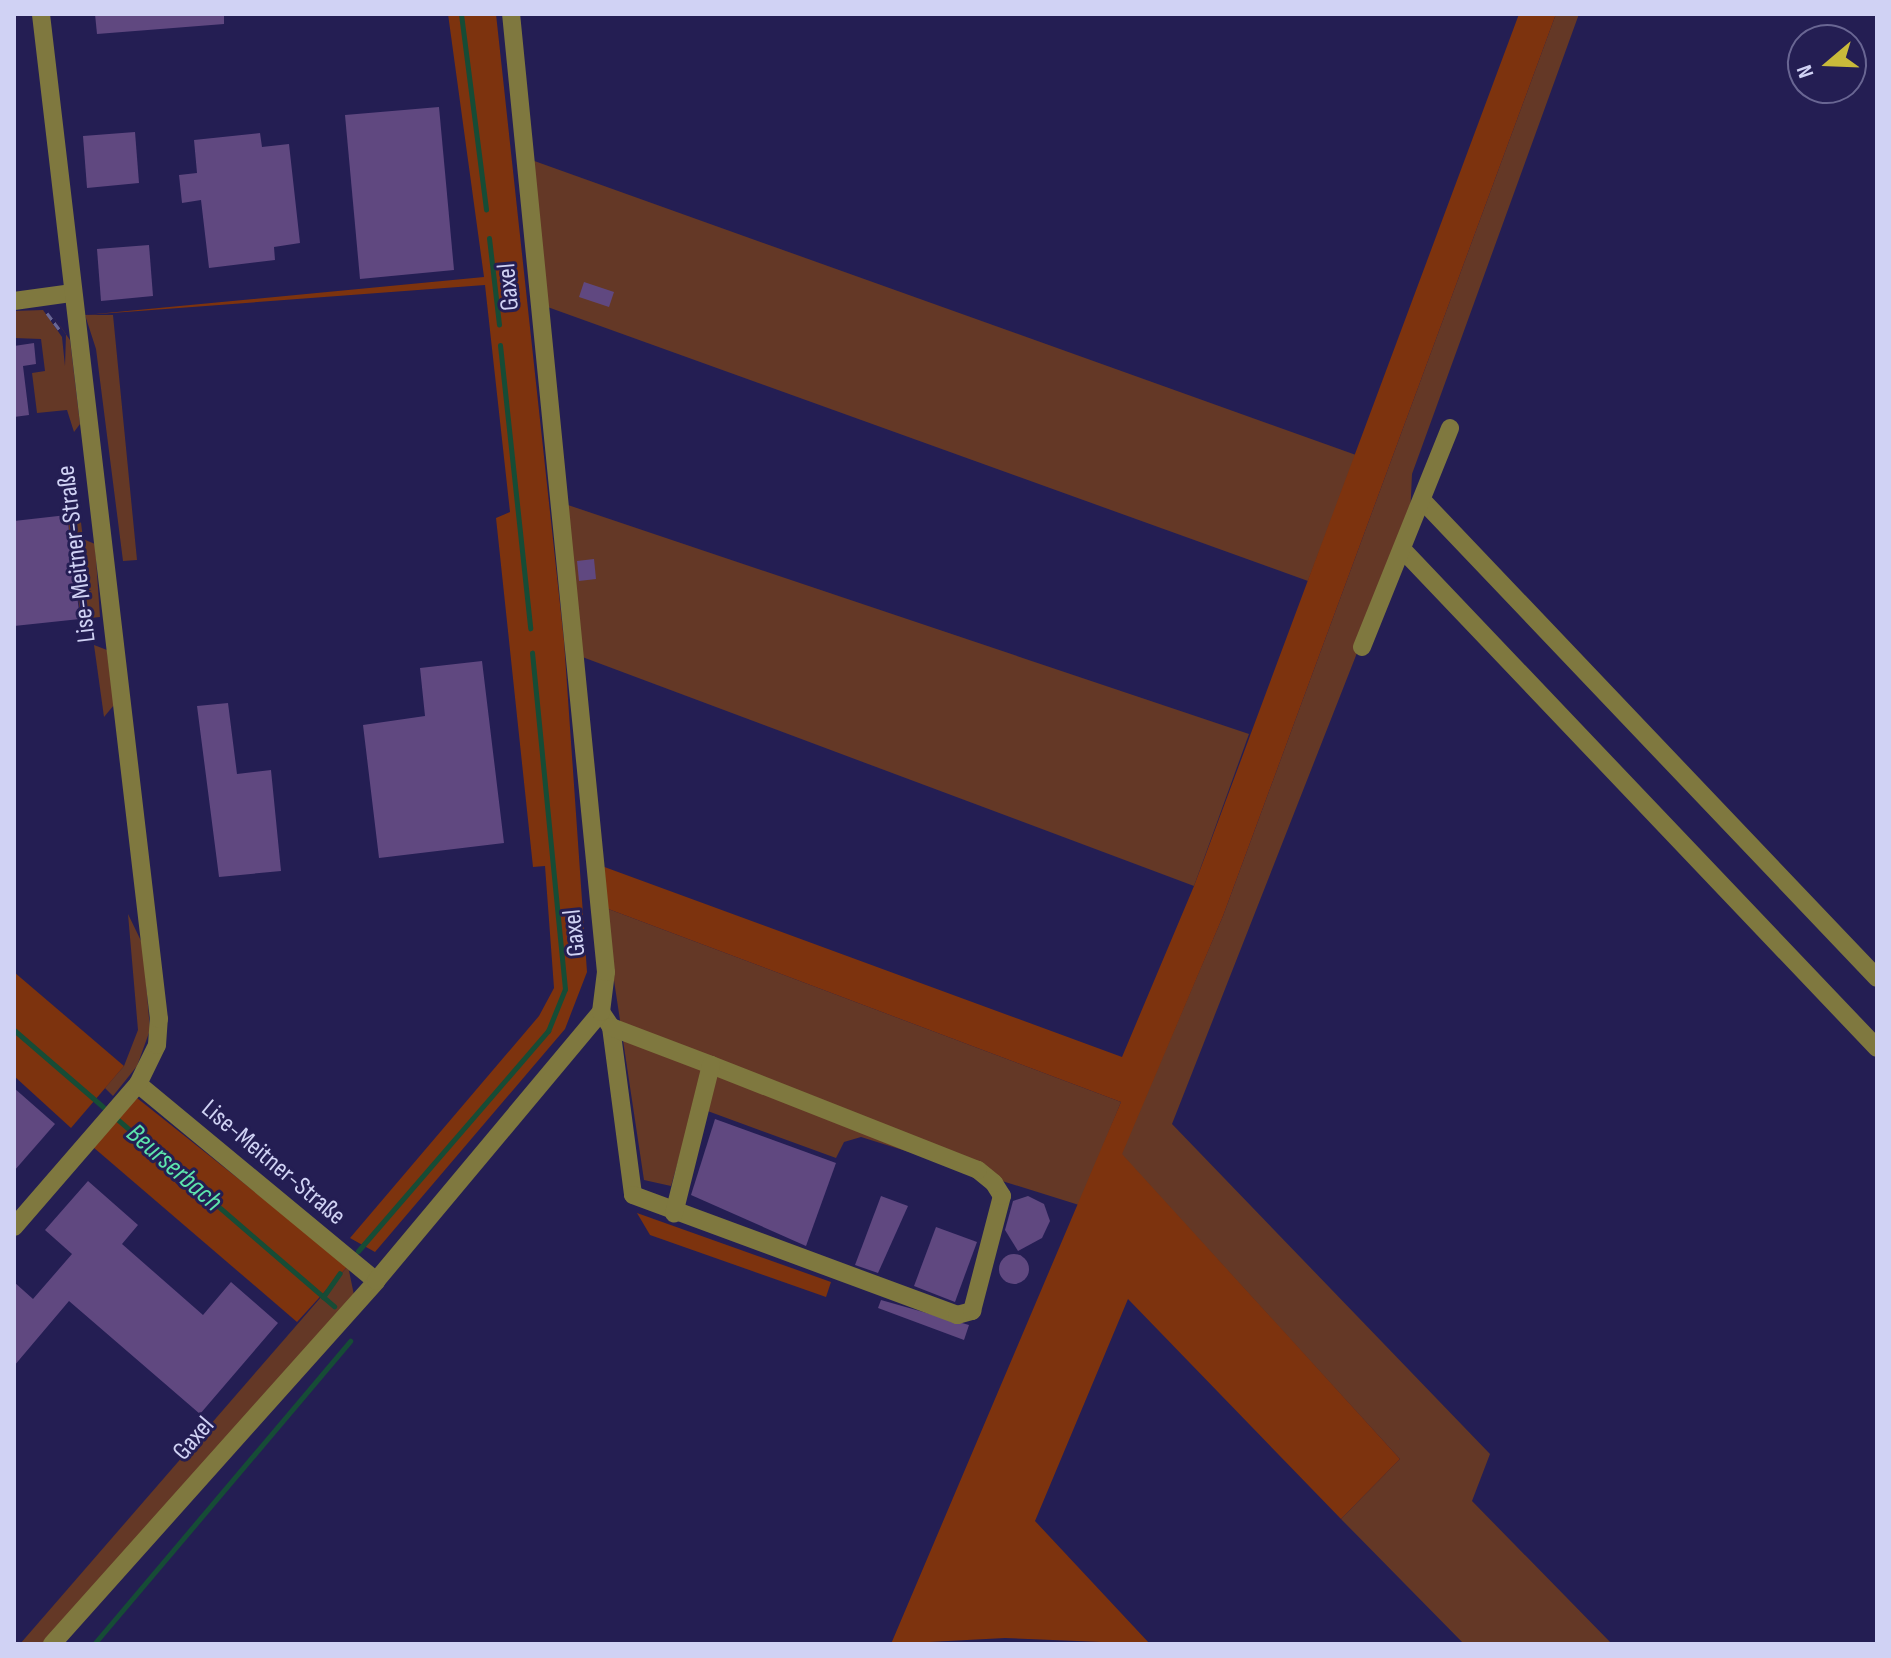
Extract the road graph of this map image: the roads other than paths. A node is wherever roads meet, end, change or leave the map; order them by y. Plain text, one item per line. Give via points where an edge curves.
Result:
1 (41, 14) edge
2 (511, 14) edge
3 (72, 293) junction
4 (14, 301) edge
5 (1450, 428) dead end
6 (1422, 500) junction
7 (1402, 549) junction
8 (1362, 647) dead end
9 (1877, 978) edge
10 (606, 1020) junction
11 (1877, 1048) edge
12 (711, 1065) junction
13 (138, 1084) junction
14 (674, 1213) junction
15 (14, 1227) edge
16 (376, 1281) junction
17 (52, 1644) edge

1 - 3 street, Lise-Meitner-Straße
2 - 10 street, Gaxel via 606,972
3 - 4 street
3 - 13 street, Lise-Meitner-Straße via 157,996 157,1045
5 - 6 street
6 - 7 street
6 - 9 street
7 - 8 street
7 - 11 street
10 - 12 street
10 - 14 street via 626,1184 641,1201
10 - 16 street, Gaxel
12 - 14 street
12 - 14 street via 978,1170 1002,1196 965,1315
13 - 15 street, Lise-Meitner-Straße
13 - 16 street, Lise-Meitner-Straße
16 - 17 street, Gaxel

